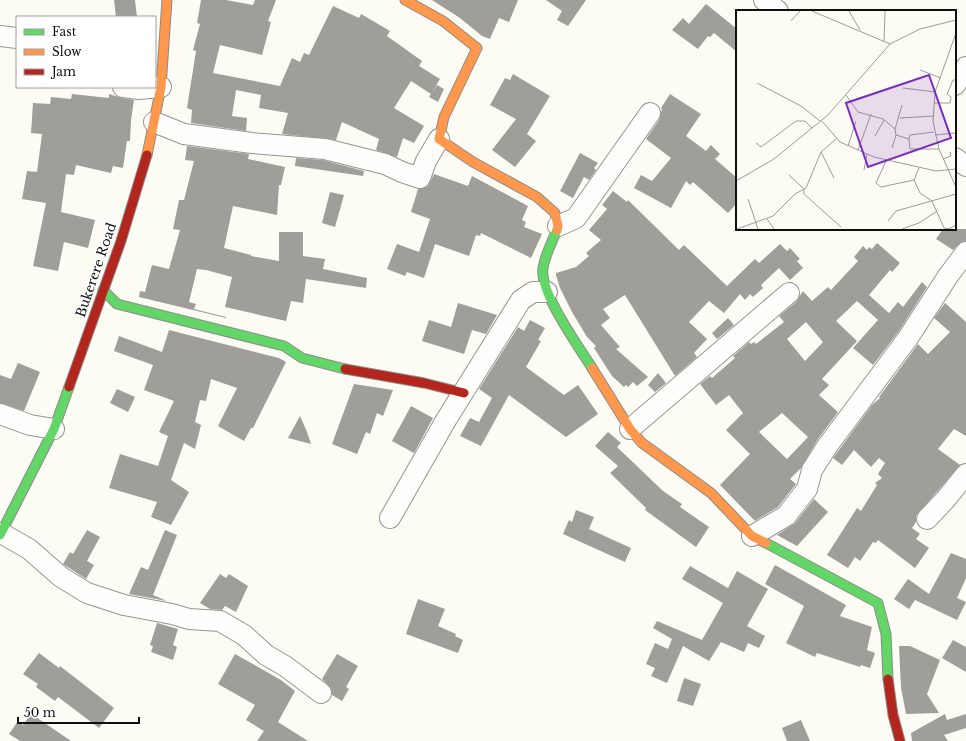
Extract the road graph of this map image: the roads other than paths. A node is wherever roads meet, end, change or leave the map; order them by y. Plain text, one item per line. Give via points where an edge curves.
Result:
1 (167, 0) edge
2 (406, 0) edge
3 (764, 0) edge
4 (777, 10) edge
5 (0, 36) edge
6 (16, 38) edge
7 (966, 66) edge
8 (956, 83) edge
9 (161, 86) junction
10 (156, 87) edge
11 (131, 88) edge
12 (146, 88) edge
13 (650, 113) dead end
14 (154, 122) junction
15 (439, 139) junction
16 (956, 159) edge
17 (966, 166) edge
18 (558, 226) junction
19 (966, 252) edge
20 (103, 290) junction
21 (547, 292) junction
22 (789, 293) dead end
23 (464, 392) junction
24 (0, 414) edge
25 (54, 429) junction
26 (630, 429) junction
27 (966, 474) edge
28 (390, 518) dead end
29 (927, 519) dead end
30 (1, 534) edge
31 (752, 536) junction
32 (321, 692) dead end
33 (900, 741) edge

1 - 9 street, Bukerere Road
2 - 15 street via 464,36 477,48 444,117
3 - 4 street
5 - 6 street
7 - 8 street
9 - 10 street
9 - 14 street, Bukerere Road
11 - 12 street
13 - 18 street via 576,218
14 - 15 street via 184,134 259,144 325,149 385,164 420,178 426,161
14 - 20 street, Bukerere Road via 146,162
15 - 18 street via 473,162 537,197 555,213
16 - 17 street
18 - 21 street via 543,268
19 - 31 street via 908,338 828,445 812,470 807,489 786,516
20 - 23 street via 117,304 284,346 307,359
20 - 25 street, Bukerere Road
21 - 23 street via 533,292 522,300
21 - 26 street
22 - 26 street
23 - 28 street
24 - 25 street via 30,425
25 - 30 street, Bukerere Road
26 - 31 street via 654,453 711,493
27 - 29 street
30 - 32 street via 29,549 61,577 87,593 124,605 189,619 220,621 244,634 266,655
31 - 33 street via 878,603 883,615 895,729

